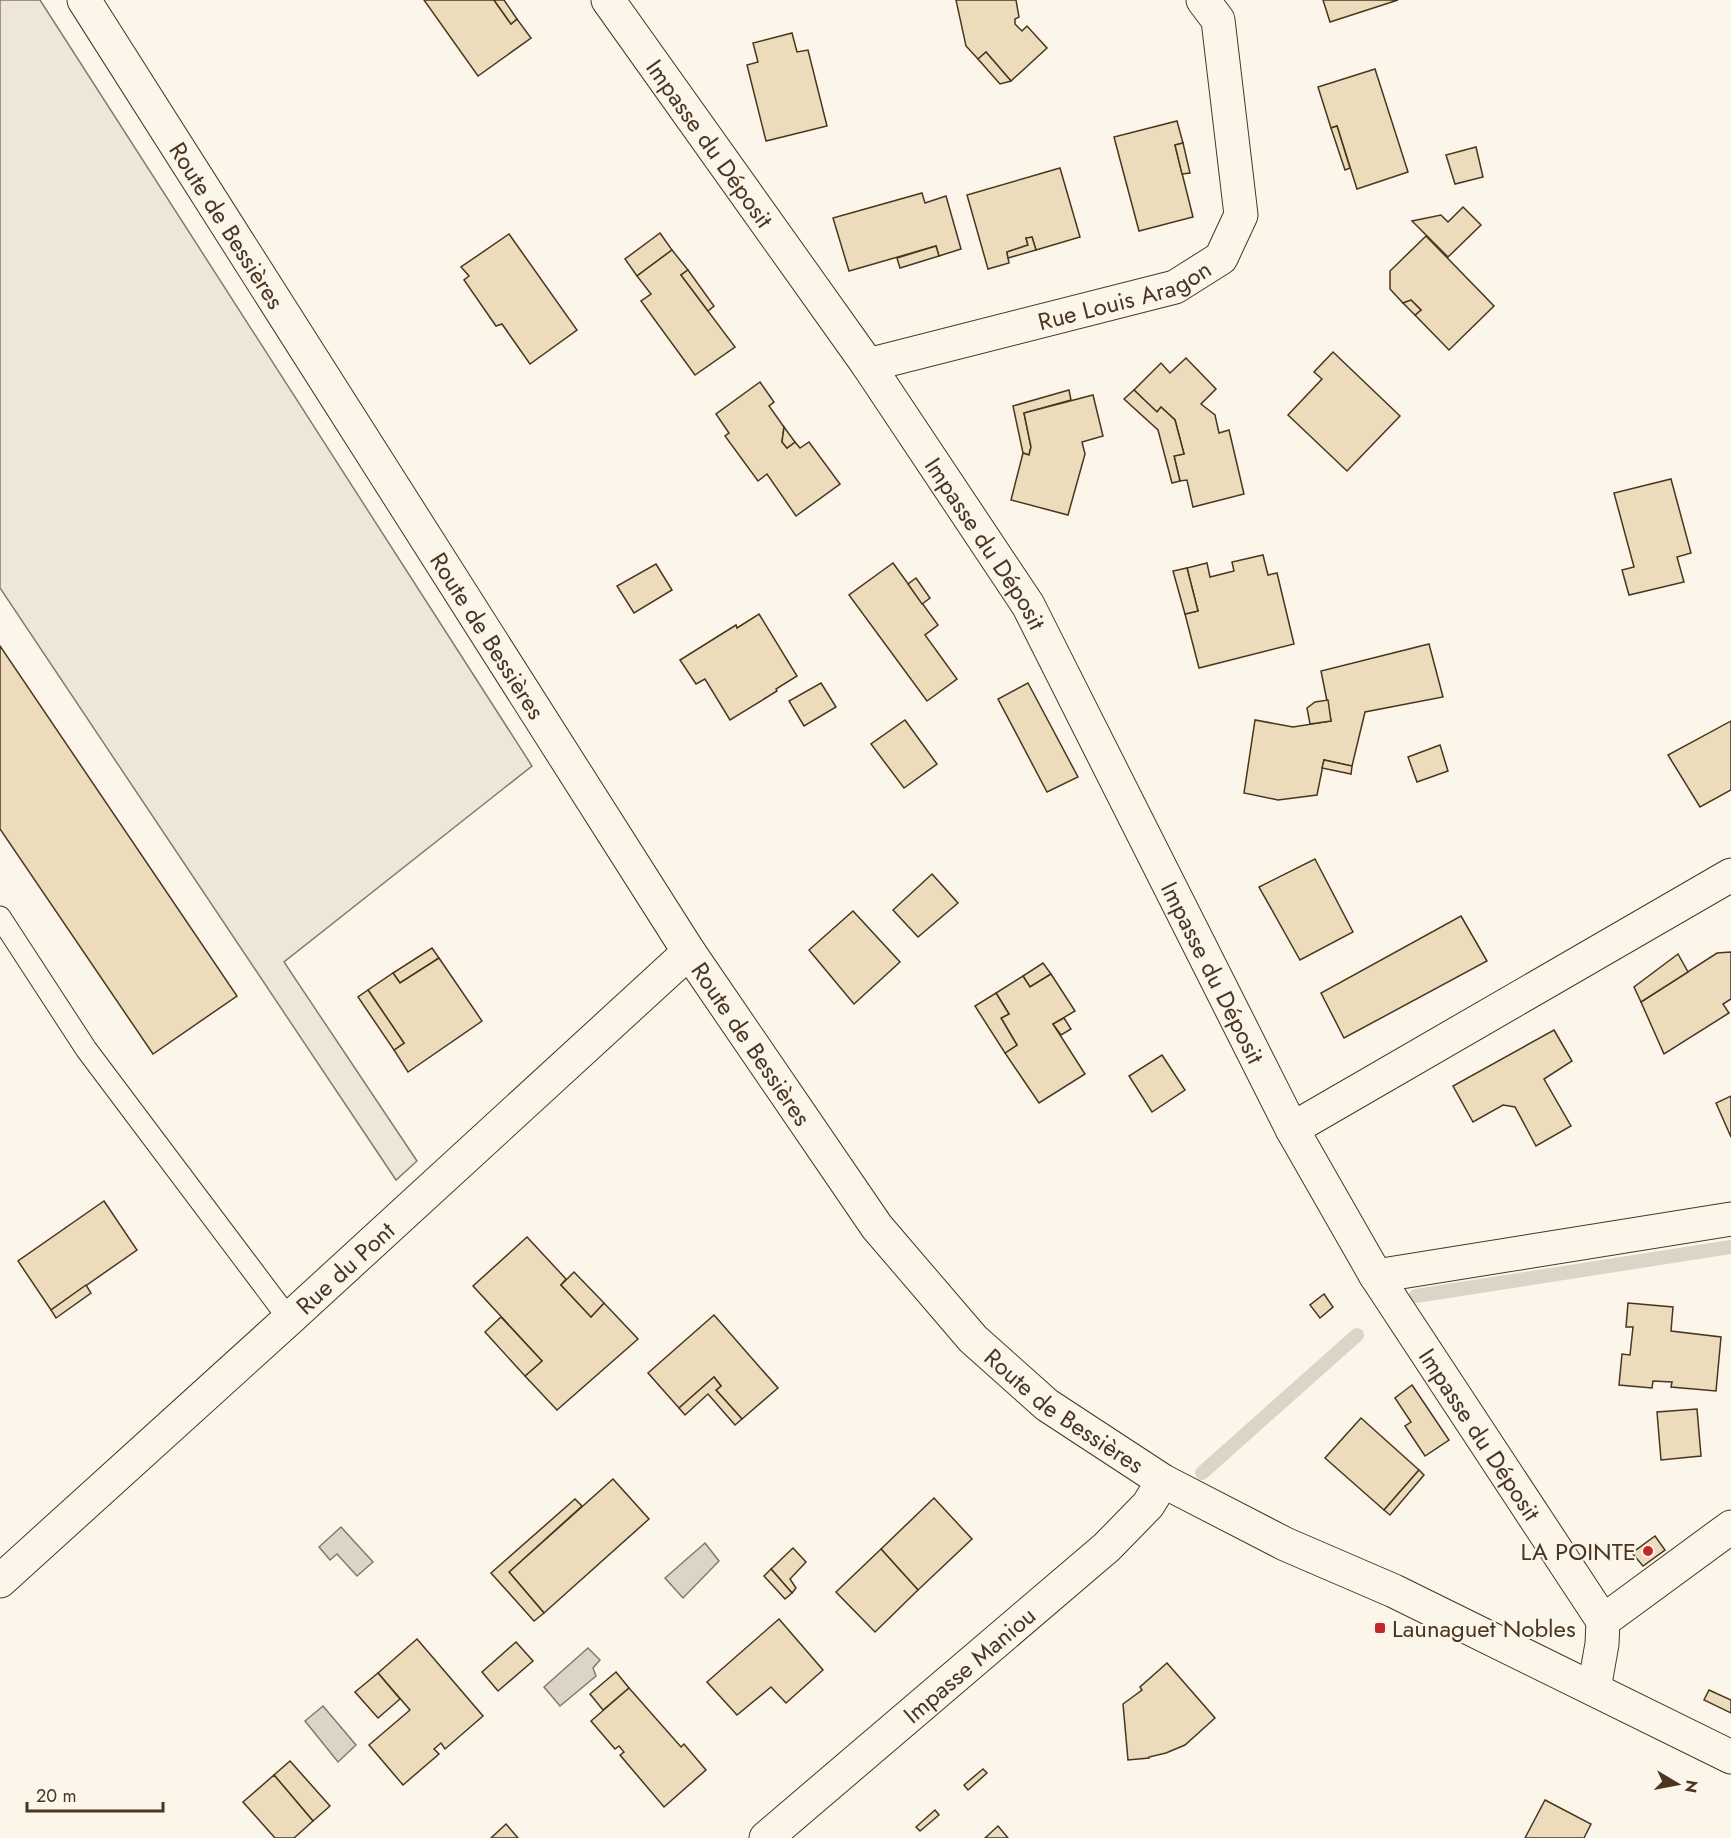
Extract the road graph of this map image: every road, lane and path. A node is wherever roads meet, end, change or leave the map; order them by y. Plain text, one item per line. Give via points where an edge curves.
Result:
1 (84, 0) edge
2 (608, 0) edge
3 (1203, 0) edge
4 (868, 365) junction
5 (1731, 875) edge
6 (0, 917) edge
7 (689, 952) junction
8 (1292, 1129) junction
9 (1731, 1219) edge
10 (1376, 1276) junction
11 (290, 1319) junction
12 (1163, 1480) junction
13 (1731, 1527) edge
14 (0, 1581) edge
15 (1603, 1621) junction
16 (1594, 1689) junction
17 (1731, 1757) edge
18 (766, 1838) edge

1 - 7 street, Route de Bessières
2 - 4 street, Impasse du Déposit
3 - 4 street, Rue Louis Aragon via 1218,20 1241,215 1221,258 1175,288
4 - 8 street, Impasse du Déposit via 1028,605
5 - 8 street
6 - 11 lane via 86,1048
7 - 11 street, Rue du Pont
7 - 12 street, Route de Bessières via 877,1227 973,1340 1047,1405
8 - 10 street, Impasse du Déposit
9 - 10 street
10 - 15 street, Impasse du Déposit
11 - 14 street, Rue du Pont
12 - 16 street, Route de Bessières via 1285,1544 1394,1590
12 - 18 street, Impasse Maniou via 1148,1505 1107,1546
13 - 15 street
15 - 16 street
16 - 17 street, Route de Bessières

